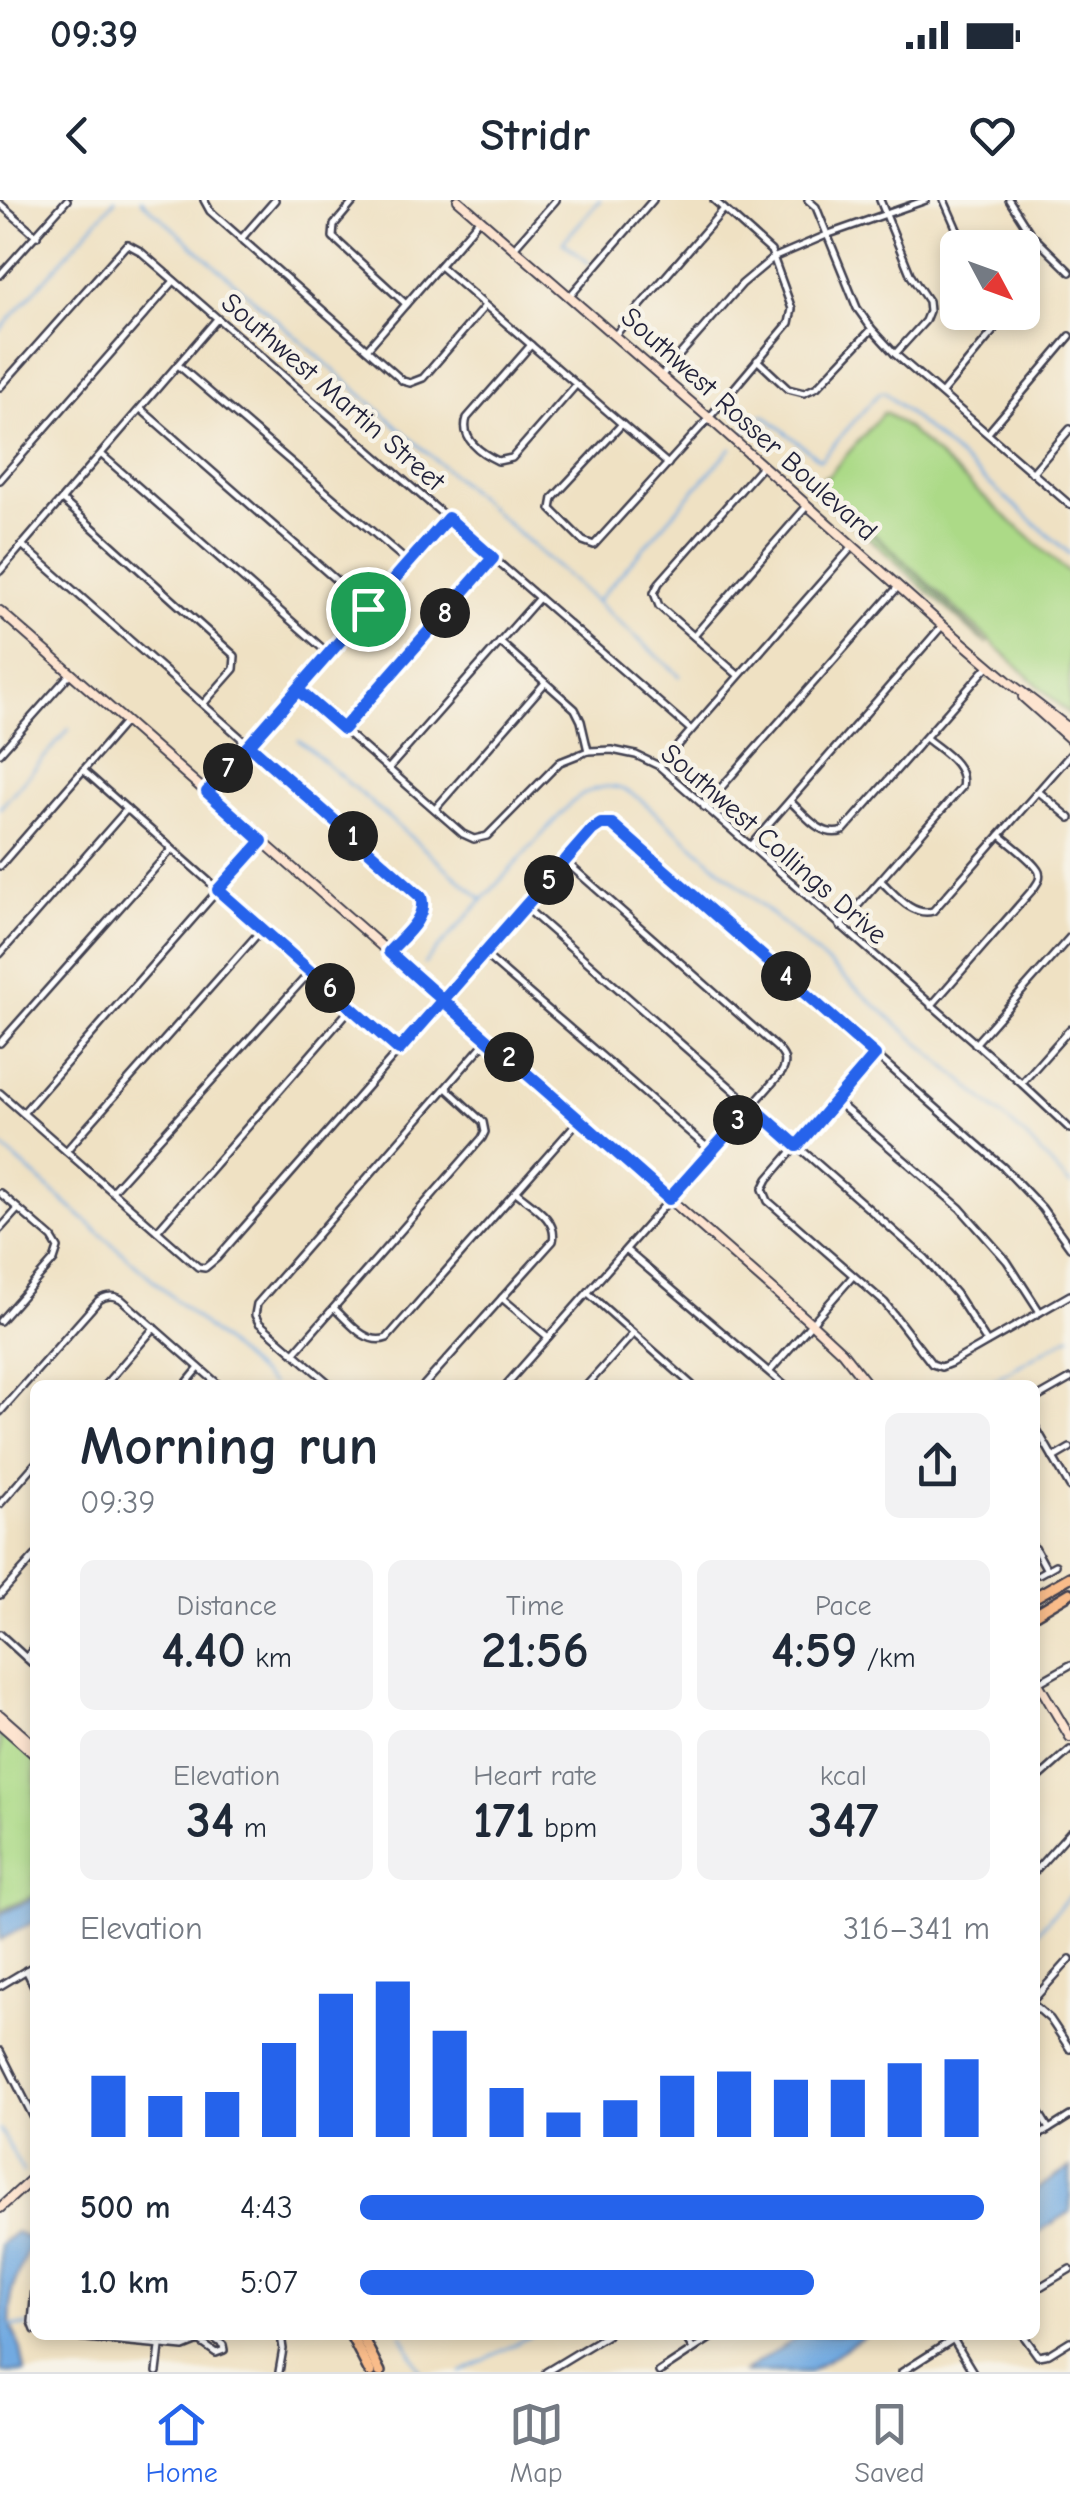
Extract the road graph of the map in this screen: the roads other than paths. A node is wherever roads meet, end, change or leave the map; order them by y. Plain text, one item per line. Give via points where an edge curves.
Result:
1 (67, 200) edge
2 (204, 200) edge
3 (275, 200) edge
4 (354, 200) edge
5 (458, 200) edge
6 (555, 200) edge
7 (653, 200) edge
8 (714, 200) edge
9 (808, 200) edge
10 (880, 200) edge
11 (926, 200) edge
12 (944, 200) edge
13 (1009, 200) edge
14 (0, 204) edge
15 (724, 210) junction
16 (885, 216) junction
17 (480, 219) junction
18 (958, 230) edge
19 (829, 234) junction
20 (36, 236) junction
21 (242, 239) junction
22 (514, 248) junction
23 (774, 258) junction
24 (440, 266) junction
25 (1070, 272) edge
26 (0, 275) edge
27 (174, 281) junction
28 (569, 296) junction
29 (406, 304) junction
30 (485, 306) junction
31 (217, 319) junction
32 (872, 329) junction
33 (995, 330) edge
34 (616, 336) junction
35 (1070, 336) edge
36 (531, 345) junction
37 (367, 349) junction
38 (895, 354) junction
39 (757, 360) junction
40 (178, 365) junction
41 (662, 376) junction
42 (576, 385) junction
43 (0, 387) edge
44 (942, 393) junction
45 (141, 410) junction
46 (709, 418) junction
47 (622, 424) junction
48 (1070, 429) edge
49 (987, 434) junction
50 (101, 454) junction
51 (668, 464) junction
52 (763, 465) junction
53 (1032, 473) junction
54 (0, 480) edge
55 (62, 500) junction
56 (1070, 505) edge
57 (807, 506) junction
58 (448, 518) junction
59 (22, 545) junction
60 (852, 546) junction
61 (493, 558) junction
62 (409, 563) junction
63 (0, 571) edge
64 (898, 587) junction
65 (539, 598) junction
66 (368, 609) junction
67 (0, 610) edge
68 (943, 626) junction
69 (694, 636) junction
70 (500, 642) junction
71 (329, 654) junction
72 (989, 665) junction
73 (71, 673) junction
74 (739, 676) junction
75 (1010, 682) junction
76 (544, 683) junction
77 (298, 690) junction
78 (204, 704) junction
79 (125, 722) junction
80 (1070, 728) edge
81 (343, 729) junction
82 (691, 730) junction
83 (926, 738) junction
84 (1070, 739) edge
85 (249, 745) junction
86 (588, 751) junction
87 (0, 753) edge
88 (1070, 755) edge
89 (659, 766) junction
90 (83, 770) junction
91 (388, 770) junction
92 (207, 792) junction
93 (1039, 792) junction
94 (790, 801) junction
95 (704, 806) junction
96 (127, 809) junction
97 (435, 810) junction
98 (1070, 818) edge
99 (1000, 836) junction
100 (262, 841) junction
101 (750, 846) junction
102 (172, 849) junction
103 (565, 861) junction
104 (0, 866) edge
105 (880, 881) junction
106 (218, 890) junction
107 (525, 907) junction
108 (840, 926) junction
109 (263, 928) junction
110 (1070, 938) edge
111 (389, 952) junction
112 (0, 954) edge
113 (484, 954) junction
114 (311, 971) junction
115 (442, 1000) junction
116 (931, 1006) junction
117 (352, 1008) junction
118 (1070, 1029) edge
119 (488, 1039) junction
120 (0, 1043) edge
121 (975, 1044) junction
122 (399, 1050) junction
123 (875, 1055) junction
124 (1022, 1084) junction
125 (446, 1088) junction
126 (0, 1093) edge
127 (836, 1101) junction
128 (752, 1106) junction
129 (23, 1113) junction
130 (580, 1119) junction
131 (1069, 1126) edge
132 (797, 1146) junction
133 (66, 1151) junction
134 (711, 1151) junction
135 (112, 1192) junction
136 (516, 1192) junction
137 (0, 1193) edge
138 (669, 1199) junction
139 (18, 1208) junction
140 (0, 1229) edge
141 (156, 1231) junction
142 (1070, 1247) edge
143 (626, 1250) junction
144 (853, 1276) junction
145 (588, 1293) junction
146 (1070, 1295) edge
147 (502, 1298) junction
148 (334, 1308) junction
149 (1040, 1312) junction
150 (0, 1321) edge
151 (812, 1324) junction
152 (154, 1328) junction
153 (633, 1334) junction
154 (548, 1338) junction
155 (987, 1342) junction
156 (294, 1353) junction
157 (200, 1368) junction
158 (769, 1372) junction
159 (1070, 1379) edge
160 (109, 1380) edge
161 (189, 1380) edge
162 (213, 1380) edge
163 (325, 1380) edge
164 (428, 1380) edge
165 (510, 1380) edge
166 (592, 1380) edge
167 (686, 1380) edge
168 (778, 1380) edge
169 (864, 1380) edge
170 (1040, 1396) edge
171 (0, 1412) edge
172 (1040, 1435) edge
173 (1070, 1448) edge
174 (1053, 1458) junction
175 (30, 1470) edge
176 (1070, 1487) edge
177 (0, 1504) edge
178 (1040, 1556) edge
179 (30, 1562) edge
180 (1055, 1565) dead end
181 (1048, 1570) junction
182 (1040, 1574) dead end
183 (1070, 1577) edge
184 (1070, 1593) edge
185 (1040, 1594) edge
186 (0, 1596) edge
187 (1040, 1611) edge
188 (0, 1634) edge
189 (30, 1653) edge
190 (26, 1658) junction
191 (30, 1662) edge
192 (1070, 1666) edge
193 (1040, 1680) edge
194 (1040, 1686) edge
195 (0, 1715) edge
196 (0, 1724) edge
197 (1070, 1737) edge
198 (30, 1742) edge
199 (1070, 1750) edge
200 (30, 1751) edge
201 (1040, 1777) edge
202 (1070, 1832) edge
203 (1040, 1865) edge
204 (1070, 1958) edge
205 (30, 1968) edge
206 (26, 1970) junction
207 (30, 1978) edge
208 (0, 1986) edge
209 (1040, 1992) edge
210 (1040, 2010) edge
211 (1070, 2049) edge
212 (0, 2051) edge
213 (30, 2110) edge
214 (1040, 2114) edge
215 (1070, 2116) edge
216 (1049, 2129) junction
217 (1040, 2135) edge
218 (30, 2181) edge
219 (0, 2208) edge
220 (1070, 2269) edge
221 (1040, 2287) edge
222 (115, 2340) edge
223 (199, 2340) edge
224 (282, 2340) edge
225 (354, 2340) edge
226 (364, 2340) edge
227 (598, 2340) edge
228 (687, 2340) edge
229 (707, 2340) edge
230 (952, 2340) edge
231 (958, 2340) edge
232 (1027, 2340) edge
233 (1070, 2342) edge
234 (160, 2347) junction
235 (693, 2349) junction
236 (158, 2372) edge
237 (279, 2372) edge
238 (370, 2372) edge
239 (380, 2372) edge
240 (546, 2372) edge
241 (659, 2372) edge
242 (902, 2372) edge
243 (972, 2372) edge

1 - 20 street
2 - 21 street
3 - 21 street
4 - 29 street via 334,225 333,237
5 - 17 street, Southwest Rosser Boulevard
6 - 22 street
7 - 28 street
8 - 15 street
9 - 19 street
10 - 16 street
11 - 16 street
12 - 18 street
13 - 25 street via 1030,234
14 - 20 street
15 - 23 street
15 - 34 street
16 - 19 street
16 - 38 street via 928,301 924,321
17 - 22 street, Southwest Rosser Boulevard
17 - 24 street
19 - 23 street
19 - 32 street via 857,308
20 - 26 street
21 - 37 street
22 - 28 street, Southwest Rosser Boulevard
23 - 39 street via 792,309 790,324
23 - 41 street via 742,284
24 - 29 street
24 - 30 street
27 - 31 street, Southwest Martin Street
27 - 43 street, Southwest Martin Street via 128,244
27 - 54 street
28 - 34 street, Southwest Rosser Boulevard
29 - 37 street
30 - 36 street
30 - 37 street via 423,378 410,383
31 - 40 street
31 - 58 street, Southwest Martin Street
32 - 38 street
32 - 39 street via 804,393 788,389
33 - 44 street
34 - 41 street, Southwest Rosser Boulevard
35 - 49 street
36 - 42 street
36 - 42 street via 467,418 466,434 481,450 494,460 509,460
38 - 44 street
39 - 46 street
40 - 45 street
40 - 62 street
41 - 46 street, Southwest Rosser Boulevard
42 - 47 street
44 - 49 street
45 - 50 street
45 - 66 street
46 - 51 street
46 - 52 street, Southwest Rosser Boulevard
47 - 51 street
47 - 51 street via 553,498 551,510 583,541 594,545
48 - 53 street
49 - 53 street
50 - 55 street
50 - 71 street
52 - 57 street, Southwest Rosser Boulevard
52 - 69 street via 654,593 659,606
53 - 56 street
55 - 59 street
55 - 78 street via 235,656 234,670
57 - 60 street, Southwest Rosser Boulevard
57 - 69 street
58 - 61 street, Southwest Martin Street
58 - 62 street
59 - 63 street
59 - 78 street
60 - 64 street, Southwest Rosser Boulevard
60 - 74 street
61 - 65 street, Southwest Martin Street
61 - 81 street
62 - 66 street
64 - 68 street, Southwest Rosser Boulevard
64 - 95 street
65 - 70 street
65 - 82 street, Southwest Martin Street
66 - 71 street
67 - 73 street
68 - 72 street, Southwest Rosser Boulevard
68 - 94 street
69 - 74 street
70 - 76 street
70 - 91 street
71 - 77 street
72 - 75 street, Southwest Rosser Boulevard
72 - 83 street
73 - 79 street
73 - 87 street
74 - 82 street
75 - 80 street, Southwest Rosser Boulevard
75 - 84 street, Southwest Rosser Boulevard
76 - 86 street via 578,713
76 - 97 street
77 - 81 street
77 - 85 street
78 - 85 street
79 - 90 street
79 - 92 street
81 - 91 street
82 - 89 street
83 - 94 street via 840,833 823,830
83 - 105 street via 958,765 964,783
85 - 92 street
85 - 111 street via 421,897 420,916
86 - 89 street, Southwest Collings Drive via 620,750
86 - 97 street via 560,762 487,836 464,834
88 - 93 street
89 - 95 street, Southwest Collings Drive
90 - 96 street
90 - 104 street
91 - 97 street
92 - 100 street
93 - 98 street
93 - 99 street
94 - 101 street
95 - 101 street, Southwest Collings Drive
96 - 102 street
96 - 112 street
99 - 105 street via 929,913 914,910
99 - 116 street via 1034,865 1038,881
100 - 106 street
100 - 111 street
101 - 108 street, Southwest Collings Drive
102 - 106 street
102 - 120 street
103 - 107 street
103 - 123 street via 598,825 620,828
103 - 128 street via 785,1057 782,1072
105 - 108 street
106 - 109 street
106 - 129 street
107 - 113 street
107 - 128 street
108 - 116 street, Southwest Collings Drive
109 - 114 street
109 - 133 street
110 - 121 street
111 - 115 street
113 - 115 street
113 - 134 street
114 - 117 street
114 - 135 street
115 - 119 street
115 - 122 street
116 - 121 street, Southwest Collings Drive
117 - 122 street
117 - 141 street
118 - 124 street
119 - 125 street
119 - 130 street
121 - 124 street, Southwest Collings Drive
122 - 141 street via 205,1268
123 - 127 street
123 - 142 street via 1004,1166
124 - 131 street, Southwest Collings Drive
125 - 148 street via 483,1122 484,1136
125 - 156 street via 260,1300 254,1311 259,1322
126 - 129 street
127 - 132 street
127 - 149 street via 960,1208 1007,1260
128 - 132 street
128 - 134 street
129 - 133 street
130 - 136 street
130 - 138 street
132 - 144 street via 768,1178 768,1201
132 - 155 street via 934,1268
133 - 135 street
134 - 138 street
135 - 141 street
136 - 147 street via 551,1222 555,1234
136 - 148 street via 387,1338 367,1338
137 - 139 street
138 - 143 street
138 - 151 street
139 - 140 street
139 - 150 street via 58,1248
143 - 145 street
143 - 158 street
144 - 151 street
144 - 155 street via 885,1303 932,1364 946,1365
145 - 153 street
145 - 154 street
146 - 149 street
147 - 154 street
147 - 164 street
148 - 156 street
149 - 155 street
151 - 158 street
151 - 169 street
152 - 157 street
152 - 160 street
152 - 171 street via 121,1299 99,1300
153 - 166 street
153 - 167 street
154 - 165 street
156 - 163 street
157 - 161 street
157 - 162 street
158 - 168 street
159 - 170 street
172 - 174 street
173 - 174 street
174 - 176 street
175 - 177 street
178 - 181 street
179 - 186 street
180 - 181 street
181 - 182 street
183 - 185 main road
184 - 187 main road
188 - 190 street
189 - 190 street
190 - 191 street
192 - 193 street
194 - 197 street
195 - 198 street
196 - 200 street
199 - 201 street
202 - 203 street
204 - 209 street
205 - 206 street
206 - 207 street
206 - 208 street
210 - 211 street
212 - 213 street
214 - 216 street
215 - 216 street
216 - 217 street
218 - 219 street
220 - 221 street
222 - 234 street
223 - 234 street via 184,2348
224 - 237 street
225 - 238 main road
226 - 239 main road
227 - 240 street
228 - 235 street
229 - 235 street
230 - 242 street
231 - 243 street
232 - 233 street via 1038,2356
234 - 236 street
235 - 241 street

